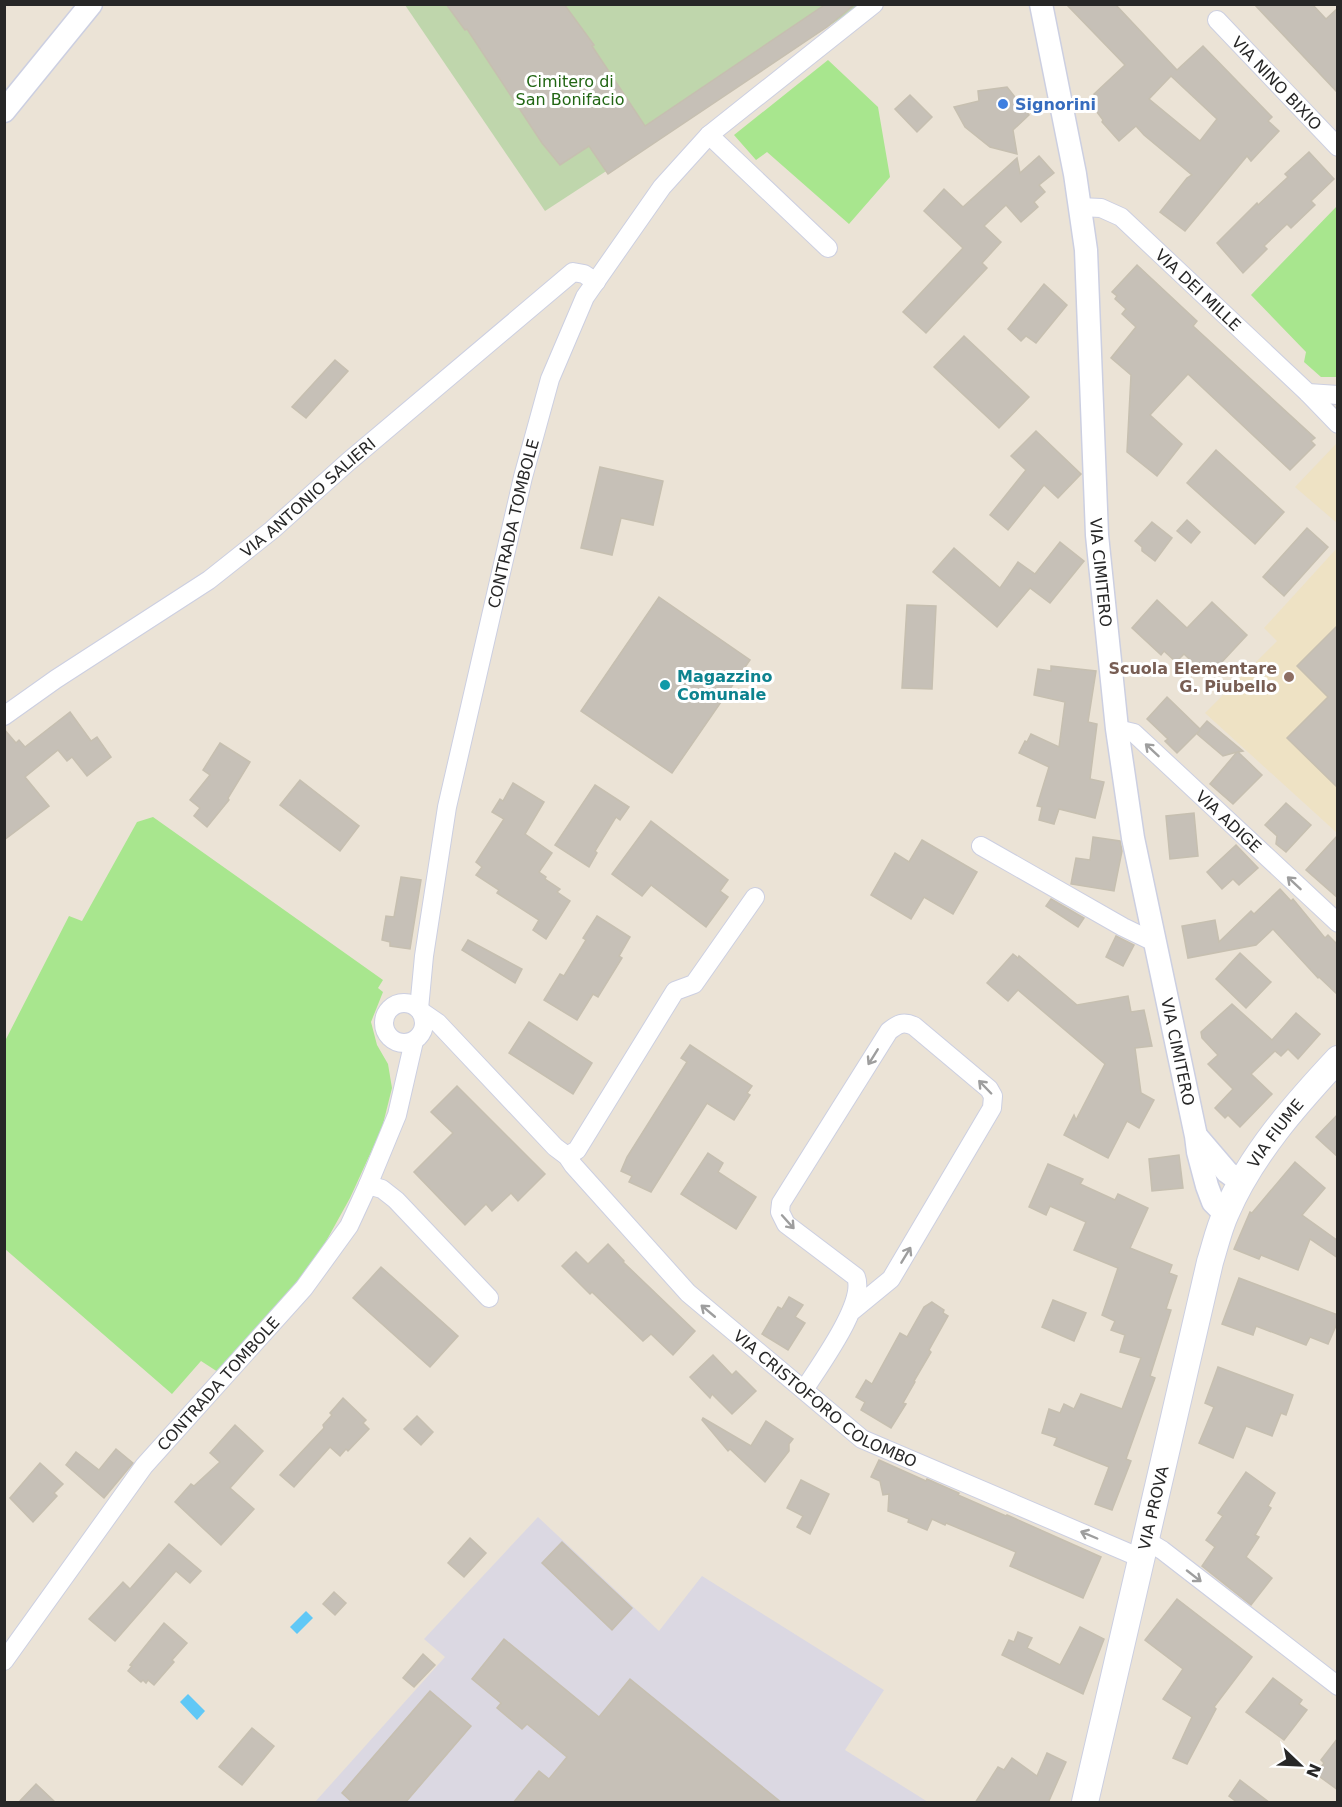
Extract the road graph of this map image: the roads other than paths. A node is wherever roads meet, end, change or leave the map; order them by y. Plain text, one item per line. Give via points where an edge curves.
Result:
1 (91, 4) edge
2 (874, 4) edge
3 (1041, 4) edge
4 (1217, 20) dead end
5 (4, 111) edge
6 (709, 135) junction
7 (1338, 147) edge
8 (1079, 207) junction
9 (828, 248) dead end
10 (596, 282) junction
11 (1308, 393) junction
12 (1338, 395) edge
13 (1338, 424) edge
14 (8, 707) edge
15 (1117, 729) junction
16 (981, 846) dead end
17 (755, 897) dead end
18 (1338, 923) edge
19 (1154, 942) junction
20 (424, 956) junction
21 (393, 1006) junction
22 (421, 1011) junction
23 (387, 1033) junction
24 (451, 1037) junction
25 (416, 1040) junction
26 (1338, 1059) edge
27 (402, 1092) junction
28 (1196, 1136) junction
29 (567, 1156) junction
30 (1242, 1183) junction
31 (368, 1185) junction
32 (1225, 1214) junction
33 (856, 1277) junction
34 (883, 1288) junction
35 (489, 1298) dead end
36 (852, 1311) junction
37 (804, 1390) junction
38 (1145, 1550) junction
39 (4, 1661) edge
40 (1338, 1686) edge
41 (1085, 1803) edge

1 - 5 street
2 - 6 street, CONTRADA TOMBOLE
3 - 8 street, VIA CIMITERO
4 - 7 street, VIA NINO BIXIO
6 - 9 street
6 - 10 street, CONTRADA TOMBOLE via 662,187
8 - 11 street, VIA DEI MILLE via 1101,208 1121,217
8 - 15 street, VIA CIMITERO via 1086,249 1097,536
10 - 14 street, VIA ANTONIO SALIERI via 573,272 209,580
10 - 20 street, CONTRADA TOMBOLE via 585,297 550,379 523,477 447,807
11 - 12 street
11 - 13 street, VIA DEI MILLE
18 -> 15 street, VIA ADIGE via 1134,733
15 - 19 street, VIA CIMITERO
16 - 19 street
17 - 29 street via 694,984 675,991 577,1149
19 - 28 street, VIA CIMITERO
20 - 21 street, CONTRADA TOMBOLE via 409,987
20 - 22 street, CONTRADA TOMBOLE
21 - 22 street via 404,1003
21 - 23 street via 384,1022
22 - 24 street, VIA CRISTOFORO COLOMBO
22 - 25 street via 424,1026
23 - 25 street via 396,1042
23 - 27 street, CONTRADA TOMBOLE
24 - 25 street
24 - 29 street, VIA CRISTOFORO COLOMBO
25 - 27 street, CONTRADA TOMBOLE
26 - 30 main road, VIA FIUME via 1285,1120
27 - 31 street, CONTRADA TOMBOLE via 397,1115
28 - 30 street, VIA CIMITERO via 1227,1172
28 - 32 street, VIA CIMITERO via 1207,1186 1213,1202
37 -> 29 street, VIA CRISTOFORO COLOMBO via 688,1293
30 - 32 main road, VIA FIUME
31 - 35 street via 382,1189 396,1200
31 - 39 street, CONTRADA TOMBOLE via 349,1226 304,1288 144,1466
32 - 38 main road, VIA PROVA via 1210,1262
33 - 34 street
34 -> 33 street via 992,1108 989,1089 906,1023 889,1031 781,1203 780,1212 786,1224
33 - 36 street via 857,1295
34 - 36 street
36 - 37 street
38 -> 37 street, VIA CRISTOFORO COLOMBO via 862,1439
38 -> 40 street, VIA CRISTOFORO COLOMBO via 1162,1550
38 - 41 main road, VIA PROVA

